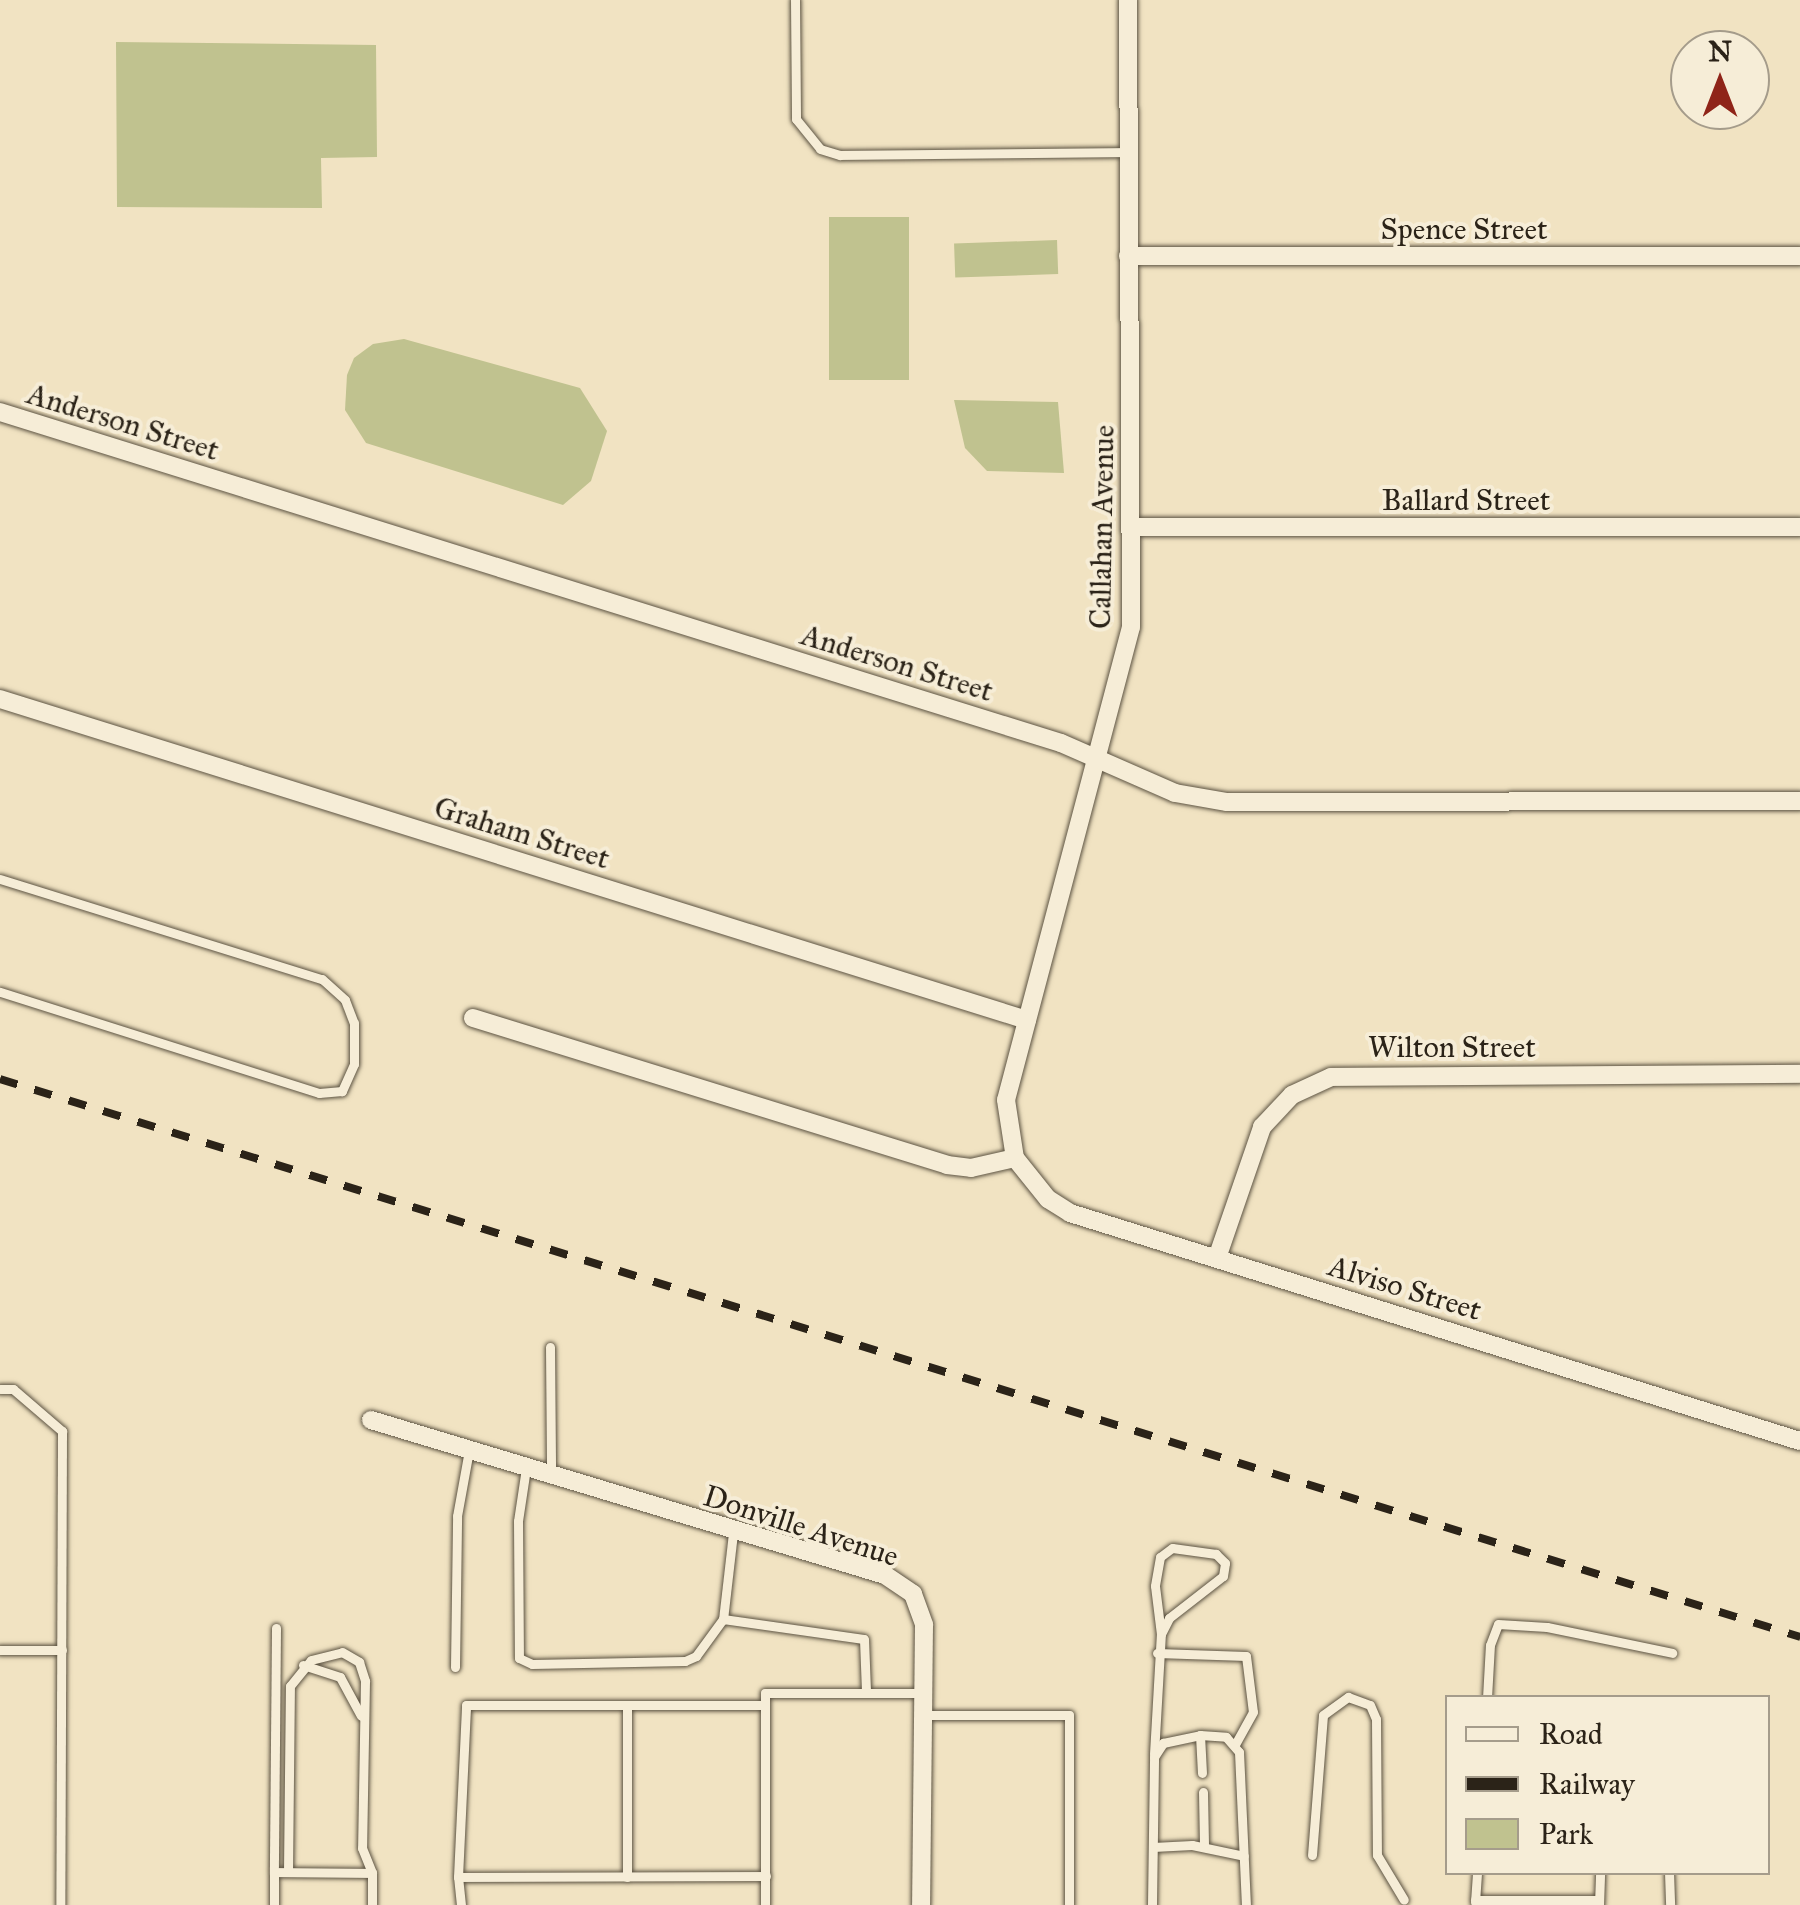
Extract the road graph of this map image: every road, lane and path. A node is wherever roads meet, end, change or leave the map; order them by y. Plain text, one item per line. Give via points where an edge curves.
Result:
1 (795, 0) edge
2 (1128, 0) edge
3 (1128, 152) junction
4 (1128, 256) junction
5 (1800, 256) edge
6 (0, 412) edge
7 (1133, 527) junction
8 (1800, 527) edge
9 (0, 699) edge
10 (1099, 760) junction
11 (1800, 801) edge
12 (0, 879) edge
13 (0, 992) edge
14 (473, 1018) dead end
15 (1027, 1020) junction
16 (1800, 1074) edge
17 (1015, 1158) junction
18 (1218, 1258) junction
19 (550, 1347) dead end
20 (0, 1389) edge
21 (372, 1420) dead end
22 (1800, 1441) edge
23 (470, 1450) junction
24 (526, 1468) junction
25 (551, 1476) junction
26 (733, 1534) junction
27 (724, 1619) junction
28 (276, 1628) dead end
29 (1161, 1634) junction
30 (0, 1650) edge
31 (62, 1650) junction
32 (1158, 1653) junction
33 (1672, 1653) dead end
34 (303, 1666) junction
35 (455, 1668) dead end
36 (866, 1692) junction
37 (923, 1693) junction
38 (1487, 1695) edge
39 (627, 1705) junction
40 (765, 1705) junction
41 (922, 1715) junction
42 (362, 1719) junction
43 (1200, 1734) junction
44 (1236, 1744) junction
45 (1154, 1757) junction
46 (1202, 1773) dead end
47 (1202, 1792) dead end
48 (1204, 1846) junction
49 (1153, 1847) junction
50 (1312, 1855) dead end
51 (1244, 1856) junction
52 (274, 1872) junction
53 (288, 1872) junction
54 (372, 1873) junction
55 (1476, 1875) edge
56 (1600, 1875) edge
57 (1670, 1875) edge
58 (766, 1876) junction
59 (458, 1877) junction
60 (627, 1877) junction
61 (1404, 1900) dead end
62 (1474, 1902) edge
63 (1599, 1902) edge
64 (60, 1905) edge
65 (274, 1905) edge
66 (372, 1905) edge
67 (461, 1905) edge
68 (765, 1905) edge
69 (921, 1905) edge
70 (1069, 1905) edge
71 (1152, 1905) edge
72 (1246, 1905) edge
73 (1670, 1905) edge

1 - 3 lane via 796,119 820,149
2 - 3 street, Callahan Avenue
3 - 4 street, Callahan Avenue
4 - 5 street, Spence Street
4 - 7 street, Callahan Avenue
6 - 10 street, Anderson Street
7 - 8 street, Ballard Street
7 - 10 street, Callahan Avenue via 1131,628
9 - 15 street, Graham Street
10 - 11 street, Anderson Street via 1175,793 1228,802
10 - 15 street, Callahan Avenue
12 - 13 lane via 322,980 345,1000 354,1022 354,1064 342,1090 318,1093
14 - 17 street via 947,1165 971,1168
15 - 17 street, Callahan Avenue via 1006,1100
16 - 18 street, Wilton Street via 1330,1077 1292,1095 1262,1128
17 - 18 street, Alviso Street via 1048,1199 1070,1213
18 - 22 street, Alviso Street
19 - 25 lane
20 - 31 lane via 14,1389 62,1430
21 - 23 street, Donville Avenue
23 - 24 street, Donville Avenue
23 - 35 lane via 457,1516
24 - 25 street, Donville Avenue
24 - 27 lane via 518,1522 520,1658 532,1664 685,1661
25 - 26 street, Donville Avenue
26 - 27 lane
26 - 37 street, Donville Avenue via 886,1575 912,1594 922,1609
27 - 36 lane via 864,1639
28 - 52 lane
29 - 29 lane via 1169,1618 1223,1576 1216,1554 1172,1548 1160,1557 1155,1586
29 - 32 lane
30 - 31 lane
31 - 64 lane
32 - 44 lane via 1246,1656 1253,1712
32 - 45 lane
33 - 38 lane via 1547,1627 1498,1624
34 - 42 lane via 340,1677
34 - 42 lane via 329,1653 358,1662 365,1682
34 - 53 lane via 290,1686
36 - 37 lane
36 - 40 lane via 765,1693
37 - 41 street, Donville Avenue
39 - 40 lane
39 - 59 lane via 466,1705
39 - 60 lane
40 - 58 lane
41 - 69 street, Donville Avenue
41 - 70 lane via 1069,1715
42 - 54 lane via 362,1848
43 - 44 lane
43 - 45 lane via 1163,1744
43 - 46 lane
44 - 51 lane
45 - 49 lane
47 - 48 lane
48 - 49 lane
48 - 51 lane
49 - 71 lane
50 - 61 lane via 1323,1715 1348,1697 1370,1705 1376,1720 1377,1854
51 - 72 lane
52 - 53 lane
52 - 65 lane
53 - 54 lane
54 - 66 lane
55 - 62 lane
56 - 63 lane
57 - 73 lane
58 - 60 lane
58 - 68 lane
59 - 60 lane
59 - 67 lane
62 - 63 lane

